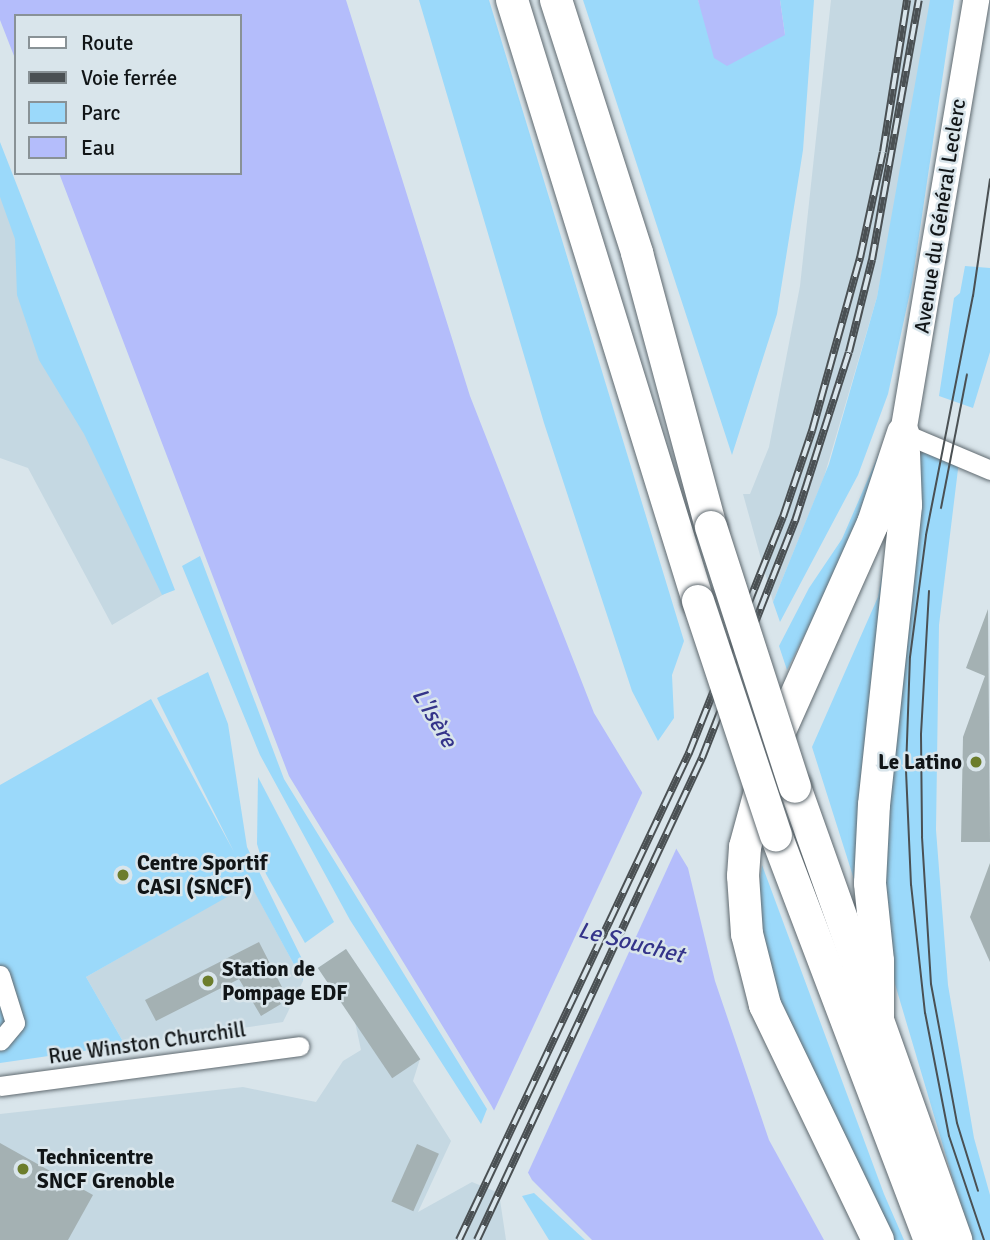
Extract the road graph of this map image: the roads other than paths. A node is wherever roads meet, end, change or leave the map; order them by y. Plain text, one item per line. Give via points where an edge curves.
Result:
1 (512, 0) edge
2 (556, 0) edge
3 (976, 0) edge
4 (903, 433) junction
5 (990, 470) edge
6 (0, 975) edge
7 (878, 1026) junction
8 (0, 1041) edge
9 (299, 1046) dead end
10 (0, 1086) edge
11 (878, 1240) edge
12 (930, 1240) edge
13 (956, 1240) edge

1 - 12 highway, bridge via 698,601 776,835
2 - 7 highway, bridge via 637,253 711,527
3 - 4 main road, Avenue du Général Leclerc
4 - 5 street
4 - 7 highway via 906,505 870,883 878,961
4 - 11 highway via 873,523 771,751 745,847 743,876 747,934 765,1005
6 - 8 street via 15,1023
7 - 13 highway
9 - 10 street, Rue Winston Churchill

